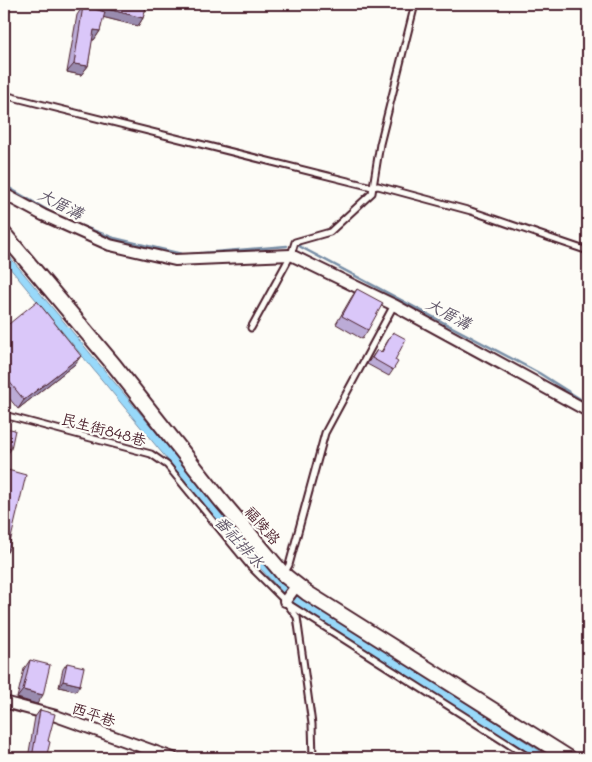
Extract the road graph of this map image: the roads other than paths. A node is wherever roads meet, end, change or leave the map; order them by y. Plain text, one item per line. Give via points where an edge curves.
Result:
1 (415, 4) edge
2 (4, 95) edge
3 (372, 187) junction
4 (4, 194) edge
5 (4, 234) edge
6 (588, 251) edge
7 (291, 255) junction
8 (394, 305) junction
9 (251, 328) dead end
10 (588, 411) edge
11 (4, 415) edge
12 (284, 575) junction
13 (297, 585) junction
14 (286, 602) junction
15 (4, 702) edge
16 (173, 758) edge
17 (312, 758) edge
18 (530, 758) edge
19 (569, 758) edge

1 - 3 lane
2 - 3 lane
3 - 6 lane via 471,211
3 - 7 lane via 372,193 330,232 300,239 295,242
4 - 7 street via 110,245 175,260
5 - 12 street, 福陵路
7 - 8 street
7 - 9 lane
8 - 10 street
8 - 12 lane via 325,433
11 - 14 lane, 民生街848巷 via 151,454 167,465 250,566
12 - 13 street, 福陵路
13 - 14 street
13 - 19 street, 福陵路
14 - 17 lane via 297,617 312,724
14 - 18 lane
15 - 16 street, 西平巷 via 56,716

